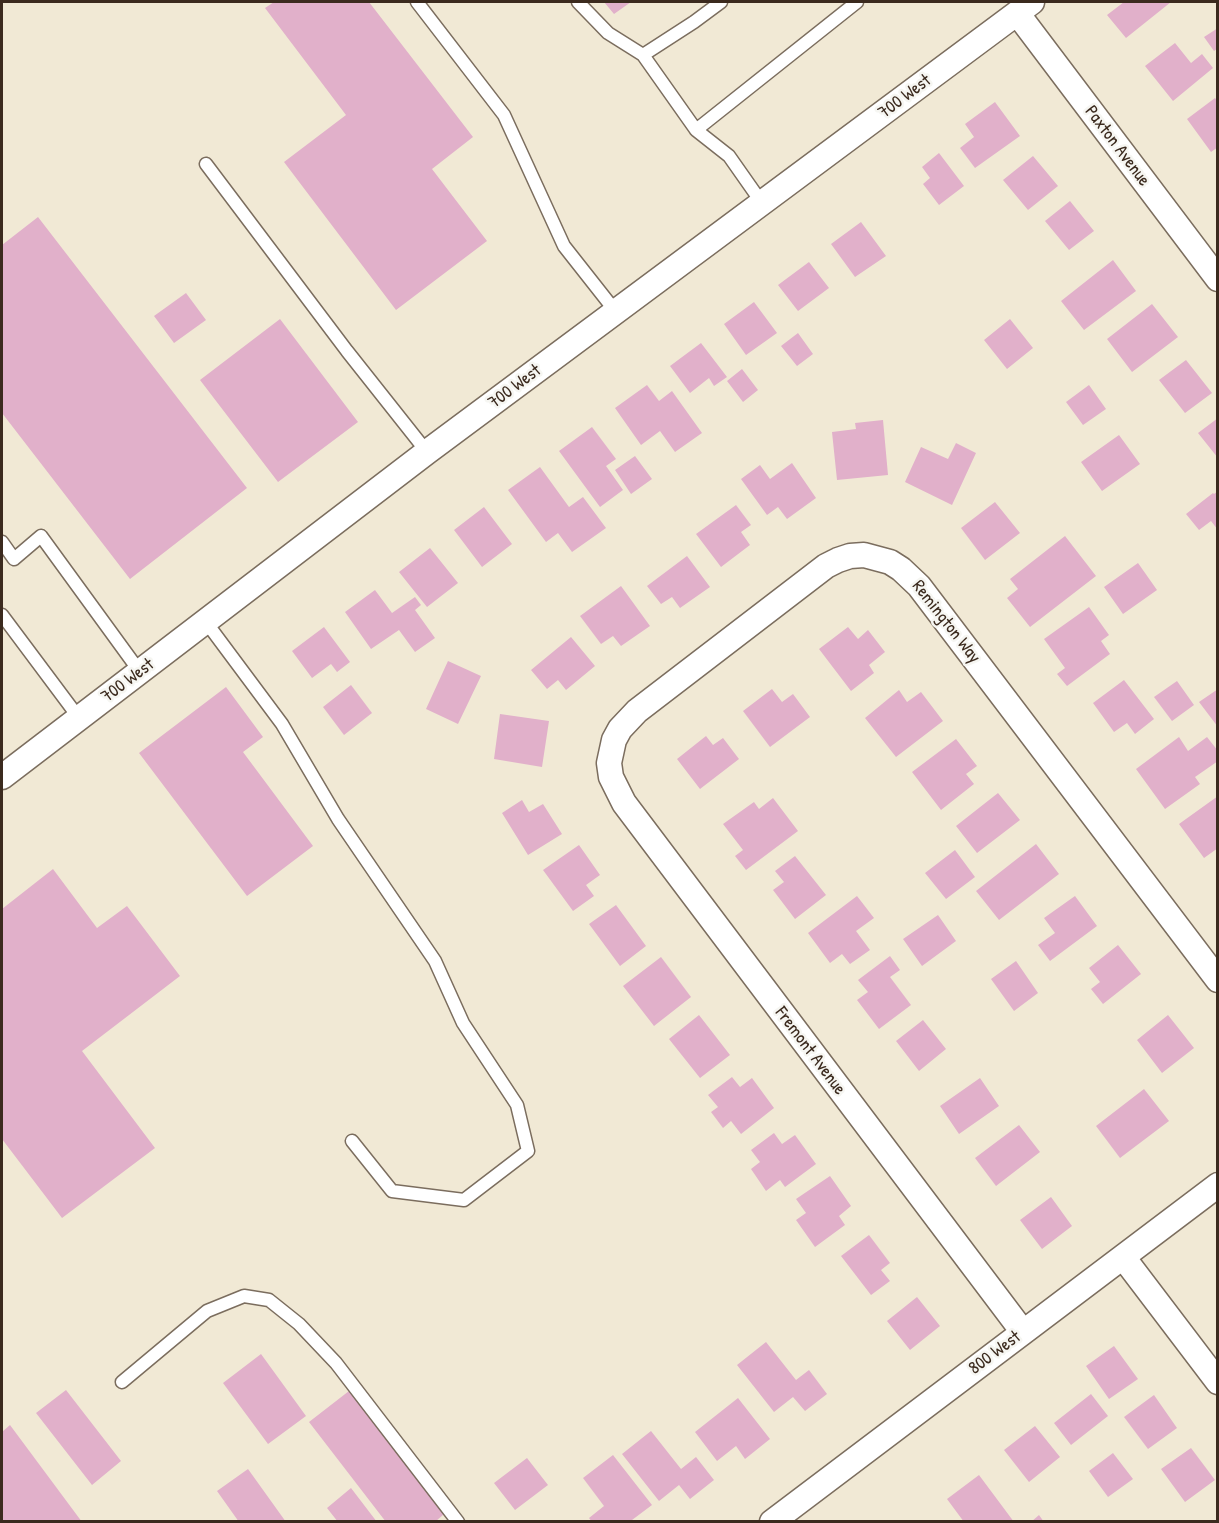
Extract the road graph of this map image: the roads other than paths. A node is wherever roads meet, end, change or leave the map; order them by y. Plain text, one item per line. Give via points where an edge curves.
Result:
1 (417, 2) edge
2 (578, 2) edge
3 (721, 2) edge
4 (857, 2) edge
5 (1026, 5) edge
6 (643, 55) junction
7 (696, 130) junction
8 (206, 165) dead end
9 (762, 203) junction
10 (1218, 279) edge
11 (615, 312) junction
12 (427, 452) junction
13 (2, 542) edge
14 (2, 615) edge
15 (206, 622) junction
16 (140, 672) junction
17 (80, 718) junction
18 (609, 764) joint
19 (2, 777) edge
20 (1218, 980) edge
21 (352, 1141) dead end
22 (1218, 1185) edge
23 (1123, 1257) junction
24 (1023, 1332) junction
25 (122, 1382) dead end
26 (1218, 1382) edge
27 (458, 1521) edge
28 (772, 1521) edge

1 - 11 lane via 504,115 564,246
2 - 6 lane via 608,33
3 - 6 lane
4 - 7 lane
5 - 9 street, 700 West
5 - 10 street, Paxton Avenue
6 - 7 lane
7 - 9 lane via 729,156
8 - 12 lane
9 - 11 street, 700 West
11 - 12 street, 700 West
12 - 15 street, 700 West
13 - 16 lane via 14,559 41,536
14 - 17 lane
15 - 16 street, 700 West
15 - 21 lane via 282,724 338,819 435,961 463,1023 518,1105 528,1151 464,1200 392,1191
16 - 17 street, 700 West
17 - 19 street, 700 West
18 - 20 street, Remington Way via 614,740 633,715 826,566 864,555 890,562 919,586
18 - 24 street, Fremont Avenue via 616,791 624,803
22 - 23 street, 800 West
23 - 24 street, 800 West
23 - 26 street
24 - 28 street, 800 West
25 - 27 lane via 207,1311 244,1296 269,1300 299,1324 336,1363

